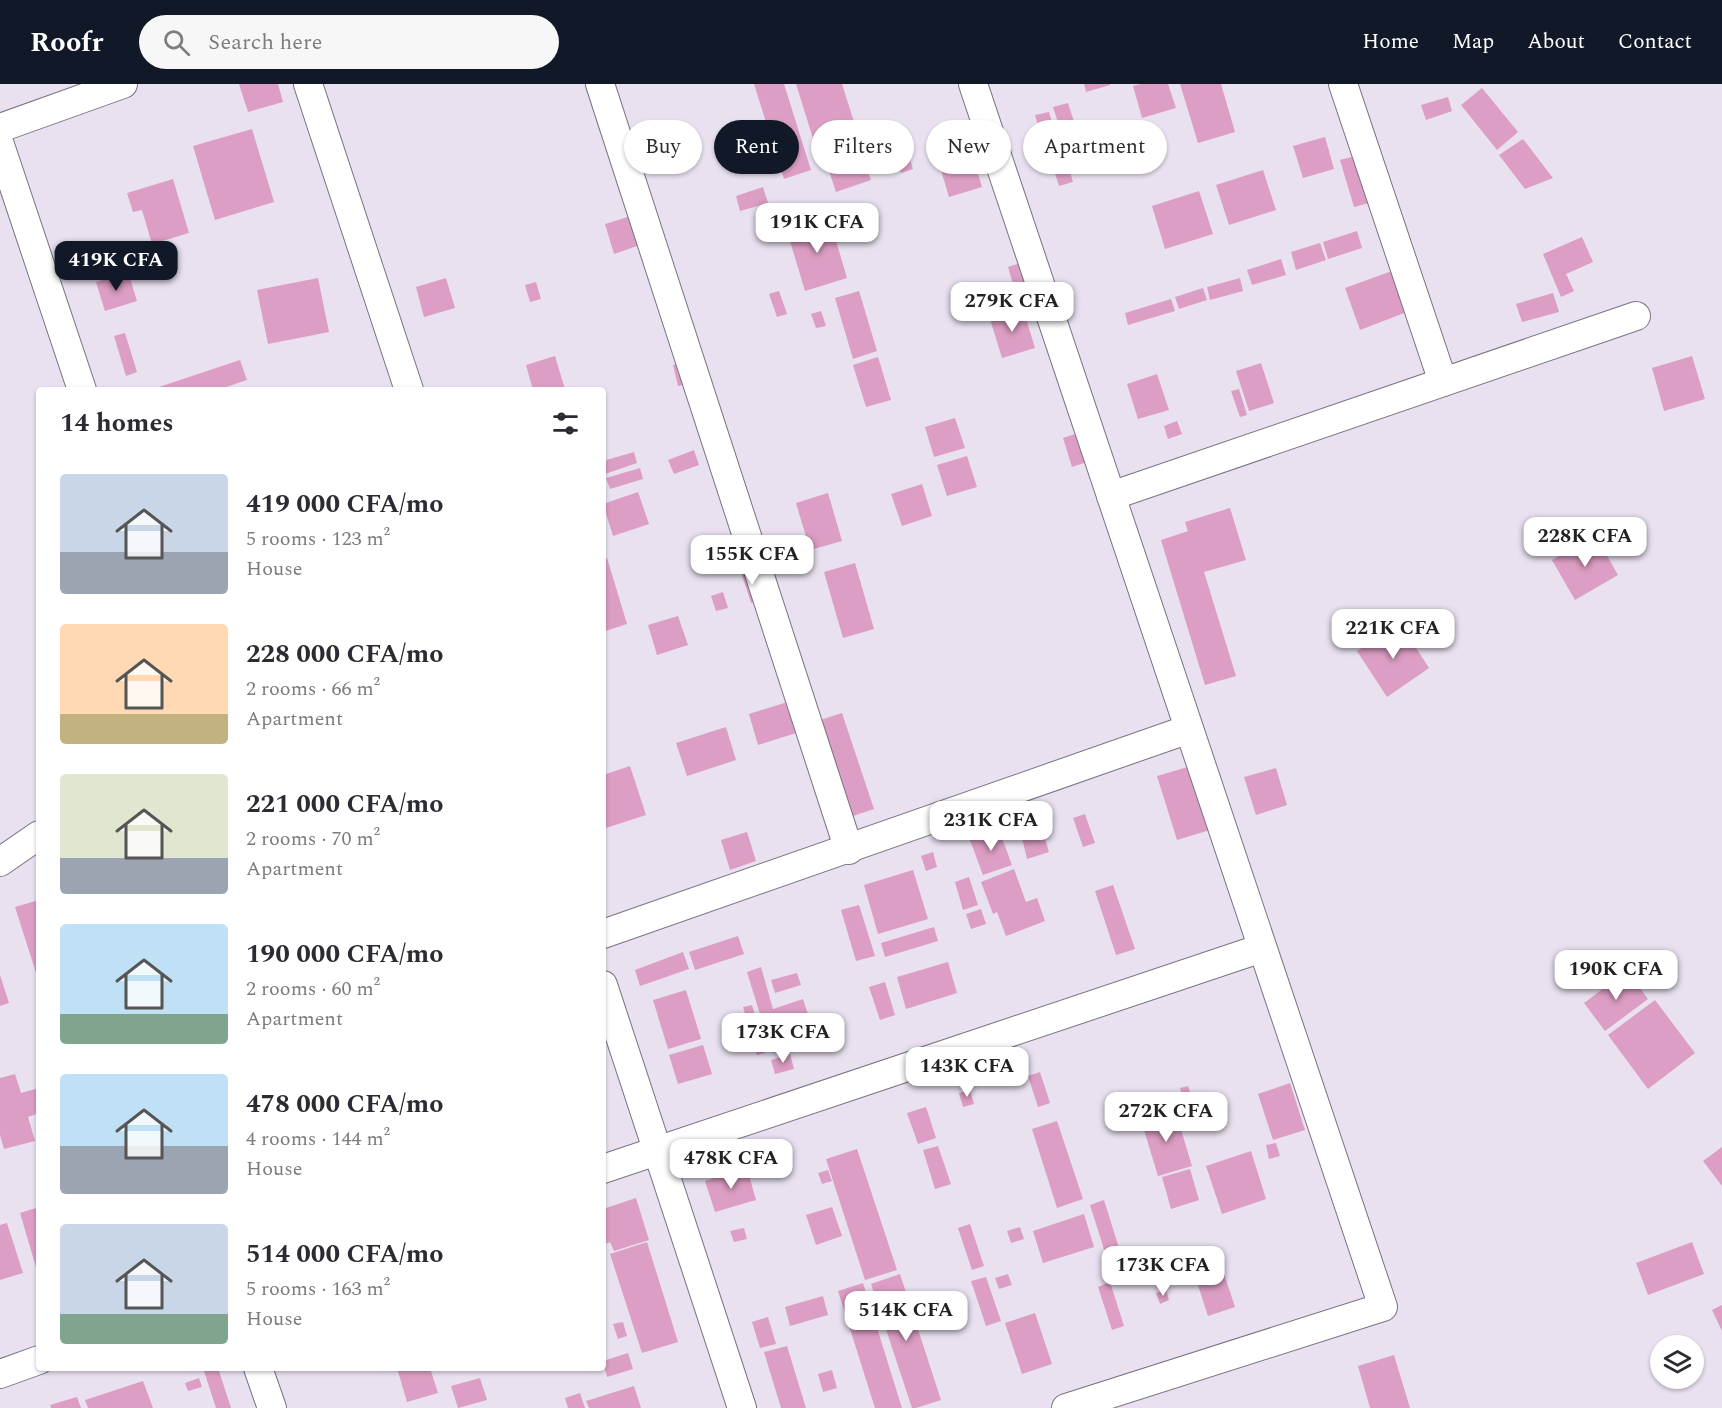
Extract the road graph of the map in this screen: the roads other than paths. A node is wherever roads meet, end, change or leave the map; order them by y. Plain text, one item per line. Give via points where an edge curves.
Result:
1 (123, 84) edge
2 (308, 84) edge
3 (600, 84) edge
4 (973, 84) edge
5 (1343, 84) edge
6 (0, 128) edge
7 (0, 145) edge
8 (1636, 316) dead end
9 (1443, 382) junction
10 (81, 387) edge
11 (408, 387) edge
12 (1111, 496) junction
13 (1189, 729) junction
14 (36, 837) edge
15 (849, 849) junction
16 (0, 862) edge
17 (606, 933) edge
18 (1262, 948) junction
19 (606, 994) edge
20 (657, 1150) junction
21 (606, 1168) edge
22 (36, 1361) edge
23 (259, 1371) edge
24 (0, 1374) edge
25 (272, 1408) edge
26 (742, 1408) edge
27 (1066, 1408) edge

1 - 6 street
2 - 11 street
3 - 15 street
4 - 12 street
5 - 9 street
7 - 10 street
8 - 9 street
9 - 12 street
12 - 13 street
13 - 15 street
13 - 18 street
14 - 16 street
15 - 17 street
18 - 20 street
18 - 27 street via 1383,1307
19 - 20 street
20 - 21 street
20 - 26 street
22 - 24 street
23 - 25 street

